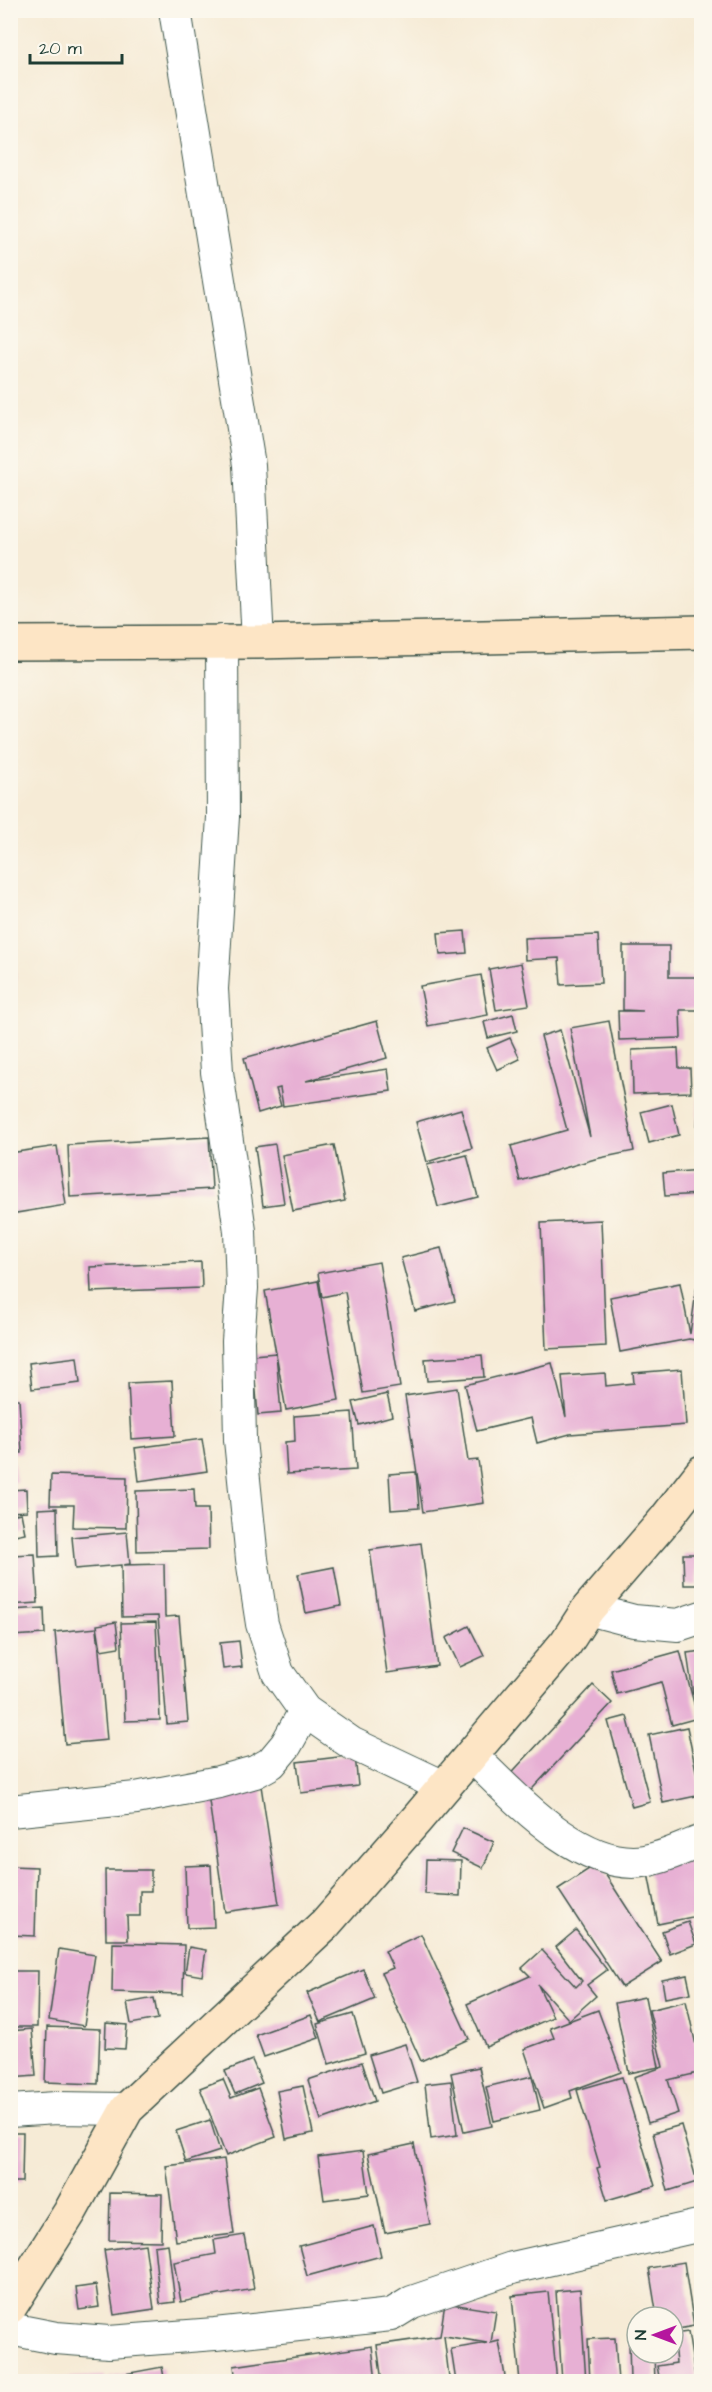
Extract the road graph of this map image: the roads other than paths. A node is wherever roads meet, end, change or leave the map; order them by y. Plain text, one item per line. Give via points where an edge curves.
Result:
1 (175, 10) edge
2 (702, 632) edge
3 (222, 640) junction
4 (258, 642) junction
5 (10, 643) edge
6 (702, 1472) edge
7 (588, 1609) junction
8 (702, 1617) edge
9 (305, 1711) junction
10 (471, 1755) junction
11 (444, 1787) junction
12 (10, 1811) edge
13 (702, 1841) edge
14 (127, 2109) junction
15 (10, 2111) edge
16 (702, 2225) edge
17 (10, 2307) edge
18 (10, 2329) edge

1 - 4 street via 249,465
2 - 4 street
3 - 4 street
3 - 5 street
3 - 9 street via 223,817 212,989 218,1072 241,1246 237,1341 240,1440 262,1624 278,1673
6 - 7 street
7 - 8 street via 634,1621 678,1625
7 - 10 street via 566,1643
9 - 11 street via 351,1743
9 - 12 street via 286,1745 271,1763 255,1772 136,1798
10 - 11 street
10 - 13 street via 526,1808 555,1831 595,1854 644,1861
11 - 14 street via 325,1923
14 - 15 street
14 - 17 street via 70,2212
16 - 18 street via 512,2268 412,2302 391,2315 109,2342

